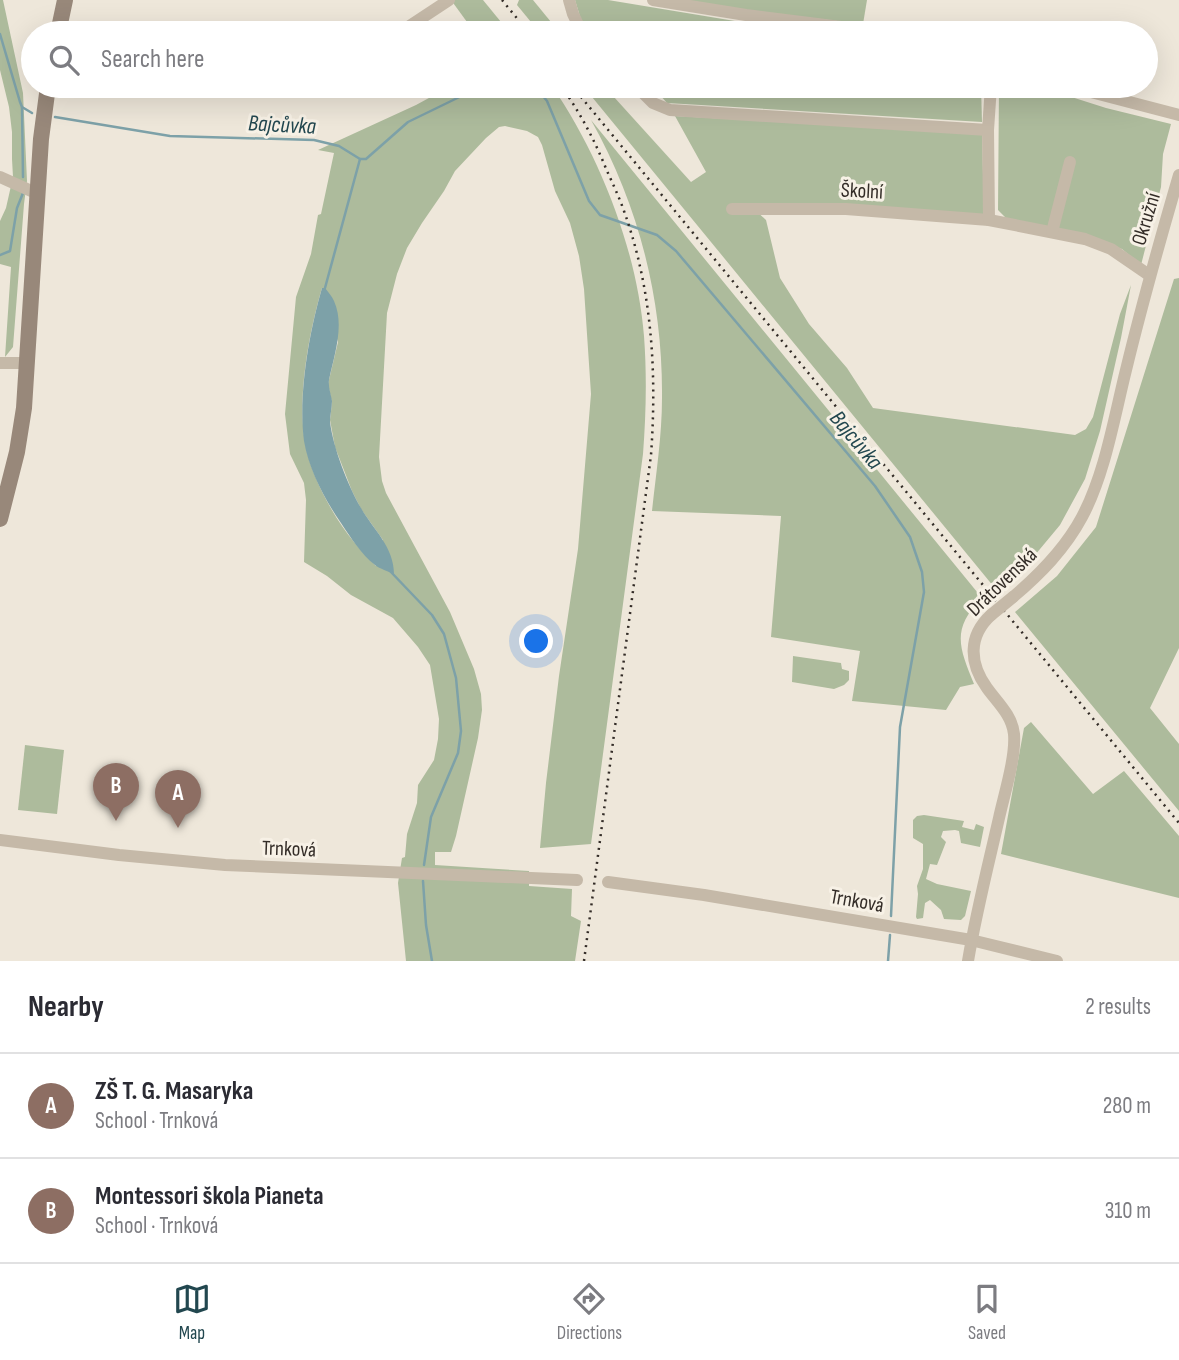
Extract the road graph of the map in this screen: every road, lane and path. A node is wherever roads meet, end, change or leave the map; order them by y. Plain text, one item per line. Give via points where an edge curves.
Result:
1 (65, 0) edge
2 (450, 0) edge
3 (569, 0) edge
4 (653, 0) edge
5 (61, 21) edge
6 (418, 21) edge
7 (576, 21) edge
8 (794, 21) edge
9 (46, 98) edge
10 (648, 98) edge
11 (990, 98) edge
12 (1114, 98) edge
13 (1179, 115) edge
14 (988, 130) junction
15 (1070, 162) dead end
16 (1179, 175) edge
17 (0, 177) edge
18 (38, 194) junction
19 (732, 209) dead end
20 (989, 220) junction
21 (1052, 232) junction
22 (1149, 275) junction
23 (0, 363) edge
24 (28, 363) junction
25 (0, 519) edge
26 (0, 839) edge
27 (577, 880) dead end
28 (608, 883) dead end
29 (971, 940) junction
30 (968, 961) edge
31 (1056, 961) edge

1 - 5 main road
2 - 6 street
3 - 7 street
4 - 8 street
9 - 18 main road
10 - 14 street via 670,110
11 - 14 street
12 - 13 street
14 - 20 street
15 - 21 street
16 - 22 street, Okružní
17 - 18 street
18 - 24 main road
19 - 20 street, Školní via 846,209
20 - 21 street, Školní
21 - 22 street, Školní via 1111,248
22 - 29 street, Drátovenská, bridge via 1089,502 1054,558 977,633 974,656 980,676 1008,716 1014,744
23 - 24 street
24 - 25 main road via 17,452
26 - 27 street, Trnková via 225,865
28 - 29 street, Trnková
29 - 30 street, Drátovenská
29 - 31 street, Trnková

